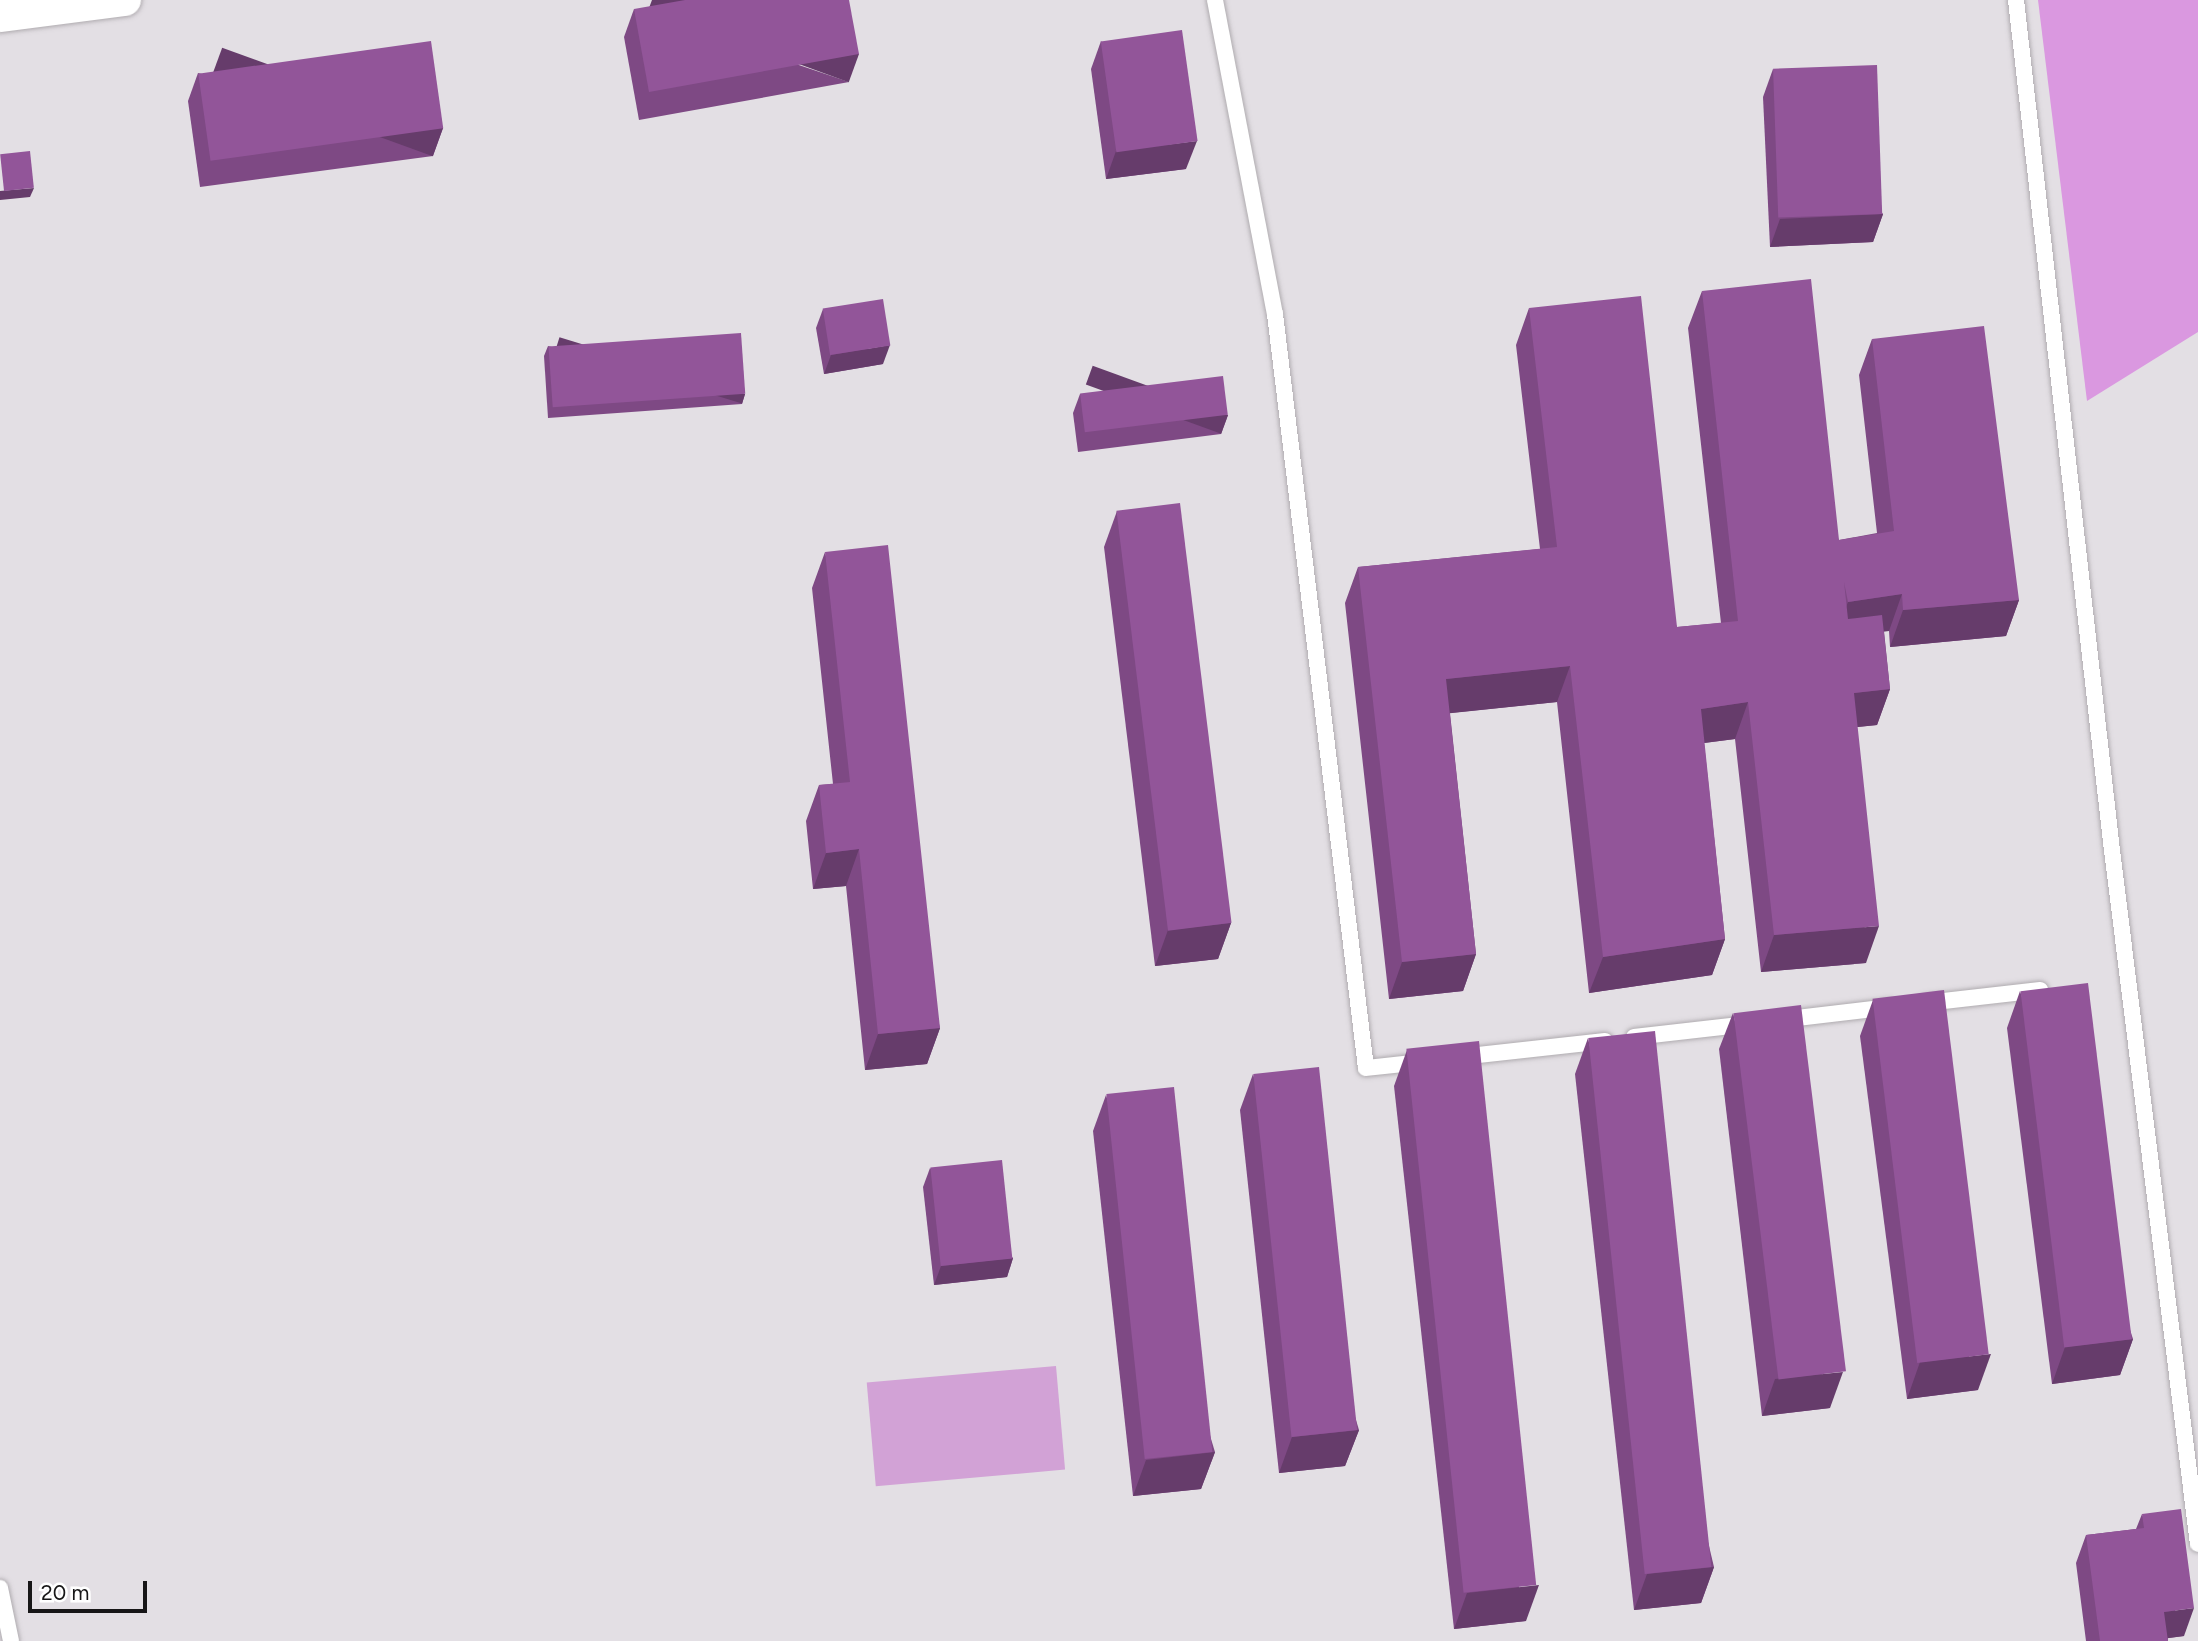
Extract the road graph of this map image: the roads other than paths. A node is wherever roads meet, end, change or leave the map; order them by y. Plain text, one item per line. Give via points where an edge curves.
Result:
1 (125, 0) edge
2 (1215, 0) edge
3 (2015, 0) edge
4 (0, 16) edge
5 (2058, 988) edge
6 (2198, 1544) edge
7 (0, 1588) edge
8 (11, 1641) edge

1 - 4 street
2 - 5 lane via 1275,314 1366,1068
3 - 6 lane via 2113,863
7 - 8 lane

